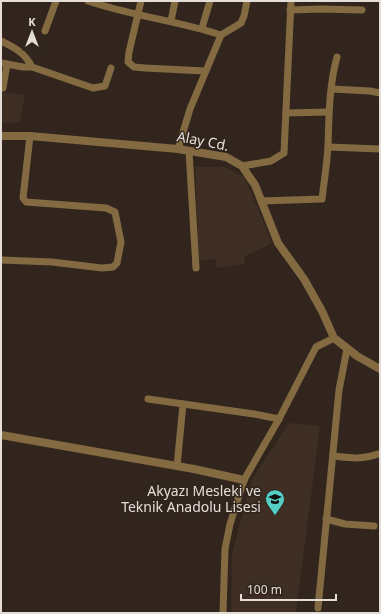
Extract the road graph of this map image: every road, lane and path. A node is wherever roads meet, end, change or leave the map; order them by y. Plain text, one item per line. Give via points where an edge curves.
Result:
1 (56, 1) edge
2 (88, 1) edge
3 (141, 1) edge
4 (175, 1) edge
5 (210, 1) edge
6 (247, 1) edge
7 (291, 1) edge
8 (290, 10) junction
9 (362, 10) dead end
10 (138, 15) junction
11 (171, 21) junction
12 (202, 28) junction
13 (45, 31) dead end
14 (222, 34) junction
15 (1, 41) edge
16 (336, 57) dead end
17 (4, 64) edge
18 (32, 67) junction
19 (111, 68) dead end
20 (205, 71) junction
21 (3, 88) dead end
22 (332, 89) junction
23 (380, 93) edge
24 (328, 112) junction
25 (286, 113) junction
26 (1, 136) edge
27 (30, 136) junction
28 (328, 148) junction
29 (380, 148) edge
30 (178, 149) junction
31 (189, 150) junction
32 (242, 166) junction
33 (261, 201) junction
34 (1, 260) edge
35 (196, 268) dead end
36 (334, 338) junction
37 (347, 349) junction
38 (380, 369) edge
39 (148, 399) dead end
40 (183, 404) junction
41 (279, 419) junction
42 (1, 435) edge
43 (378, 454) dead end
44 (333, 456) junction
45 (177, 466) junction
46 (244, 480) junction
47 (326, 519) junction
48 (374, 526) dead end
49 (318, 608) dead end
50 (223, 613) edge

1 - 13 street
2 - 10 street
3 - 10 street
4 - 11 street
5 - 12 street
6 - 14 street via 241,23
7 - 8 street
8 - 9 street
8 - 25 street
10 - 11 street
10 - 20 street via 128,62 134,67
11 - 12 street
12 - 14 street
14 - 20 street
15 - 18 street via 28,58
16 - 22 street
17 - 18 street
17 - 21 street
18 - 19 street via 93,88 105,86
20 - 30 street
22 - 23 street
22 - 24 street
24 - 25 street
24 - 28 street
25 - 32 street via 284,153 271,161
26 - 27 street, Alay Cd.
27 - 30 street, Alay Cd.
27 - 34 street via 23,198 26,202 106,208 115,212 120,242 117,263 102,268 52,262
28 - 29 street
28 - 33 street via 322,199
30 - 31 street, Alay Cd.
31 - 32 street, Alay Cd. via 226,157
31 - 35 street
32 - 33 street, Alay Cd. via 256,185
33 - 36 street, Alay Cd. via 278,243 304,279
36 - 37 street, Alay Cd.
36 - 41 street via 316,347
37 - 38 street, Alay Cd.
37 - 44 street via 339,390
39 - 40 street
40 - 41 street
40 - 45 street
41 - 46 street
42 - 45 street
43 - 44 street via 364,459
44 - 47 street
45 - 46 street
46 - 50 street via 225,549
47 - 48 street via 345,524
47 - 49 street

